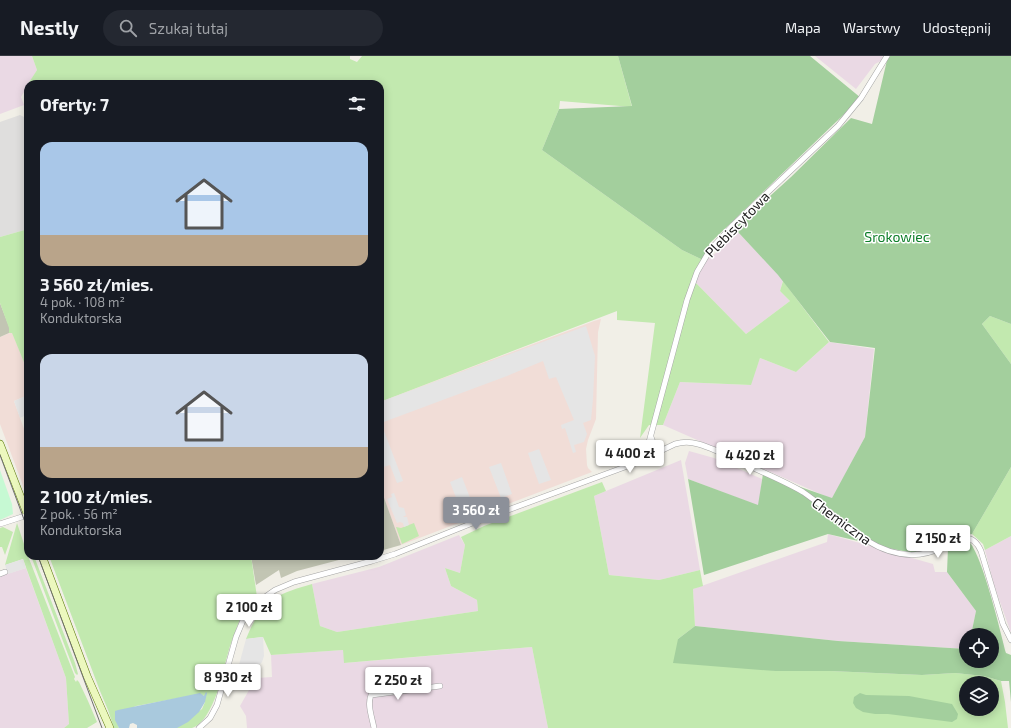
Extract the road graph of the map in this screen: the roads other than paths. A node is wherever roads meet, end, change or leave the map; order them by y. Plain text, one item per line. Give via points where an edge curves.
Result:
1 (887, 56) edge
2 (651, 437) junction
3 (0, 444) edge
4 (657, 453) junction
5 (647, 457) junction
6 (24, 506) edge
7 (24, 517) edge
8 (0, 524) edge
9 (384, 557) edge
10 (44, 560) edge
11 (375, 560) edge
12 (1011, 640) edge
13 (440, 686) dead end
14 (110, 728) edge
15 (199, 728) edge
16 (374, 728) edge

1 - 2 street, Plebiscytowa via 849,114 733,225 703,260 691,286
2 - 4 street
2 - 5 street, Plebiscytowa
3 - 6 main road
4 - 5 street
4 - 12 street, Chemiczna via 682,442 700,445 777,478 820,504 861,537 892,552 926,554 962,538 975,541 981,550 1003,624
5 - 9 street
7 - 8 street
10 - 14 main road via 87,676
11 - 15 street via 294,582 274,590 255,604 244,618 236,637 217,705 210,718
13 - 16 street via 371,695

